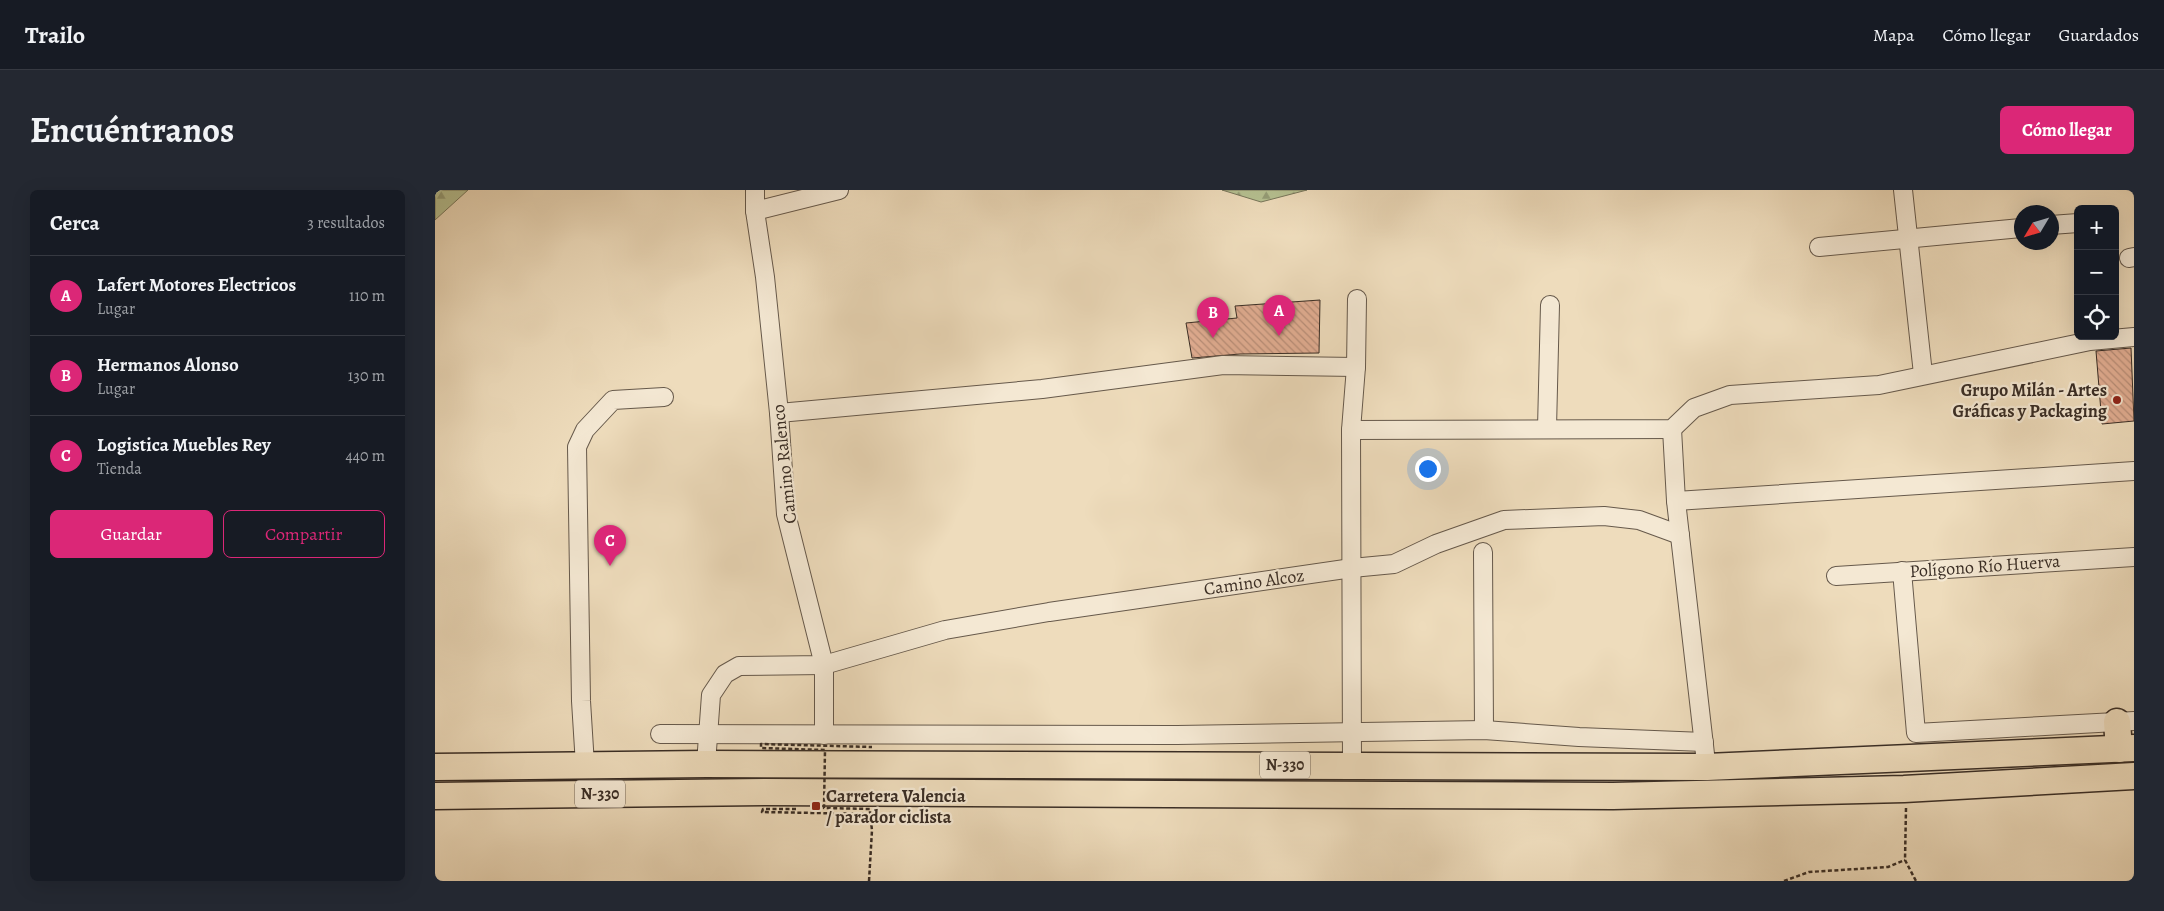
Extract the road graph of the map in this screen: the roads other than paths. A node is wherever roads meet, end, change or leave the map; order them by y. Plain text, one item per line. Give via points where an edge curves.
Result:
1 (755, 190) edge
2 (839, 190) edge
3 (1903, 190) edge
4 (755, 211) junction
5 (2074, 223) edge
6 (2059, 224) edge
7 (2014, 229) edge
8 (1909, 238) junction
9 (1819, 247) dead end
10 (1357, 299) dead end
11 (1550, 305) dead end
12 (2134, 337) edge
13 (2119, 338) edge
14 (2085, 340) edge
15 (1356, 367) junction
16 (1923, 374) junction
17 (664, 396) dead end
18 (779, 413) junction
19 (1547, 428) junction
20 (1672, 429) junction
21 (1351, 430) junction
22 (2134, 471) edge
23 (1676, 501) junction
24 (1680, 535) junction
25 (1483, 552) dead end
26 (2134, 557) edge
27 (1352, 568) junction
28 (1902, 571) junction
29 (1836, 576) dead end
30 (823, 665) junction
31 (2125, 721) edge
32 (1484, 730) junction
33 (1351, 733) junction
34 (660, 734) dead end
35 (707, 734) junction
36 (824, 735) junction
37 (2127, 749) edge
38 (1705, 754) junction
39 (705, 764) junction
40 (585, 765) junction
41 (1352, 765) junction
42 (435, 767) edge
43 (2134, 776) edge
44 (435, 796) edge

1 - 4 street, Camino Ralenco
2 - 4 street
3 - 8 street
4 - 18 street, Camino Ralenco
5 - 6 street
7 - 8 street
8 - 9 street
8 - 16 street
10 - 15 street
11 - 19 street
12 - 13 street
14 - 16 street
15 - 18 street via 1223,365 1042,389
15 - 21 street
16 - 20 street via 1879,385 1730,395 1694,408
17 - 40 street via 613,400 585,430 577,447
18 - 30 street, Camino Ralenco via 786,514
19 - 20 street
19 - 21 street
20 - 23 street
21 - 27 street
22 - 23 street
23 - 24 street
24 - 27 street, Camino Alcoz via 1639,520 1604,516 1504,520 1436,544 1393,564
24 - 38 street
25 - 32 street
26 - 28 street, Polígono Río Huerva
27 - 30 street, Camino Alcoz via 1058,610 945,630
27 - 33 street
28 - 29 street, Polígono Río Huerva
28 - 31 street via 1915,733
30 - 35 street, Camino Alcoz via 739,666 731,669 711,695
30 - 36 street, Camino Ralenco
31 - 37 highway
32 - 33 street
32 - 38 street via 1579,737
33 - 36 street
33 - 41 street
34 - 35 street
35 - 36 street
35 - 39 street, Camino Alcoz
37 - 38 highway, N-330
38 - 41 highway, N-330
39 - 40 highway, N-330
39 - 41 highway, N-330
40 - 42 highway, N-330
43 - 44 highway, N-330 via 1905,789 1613,796 765,792

